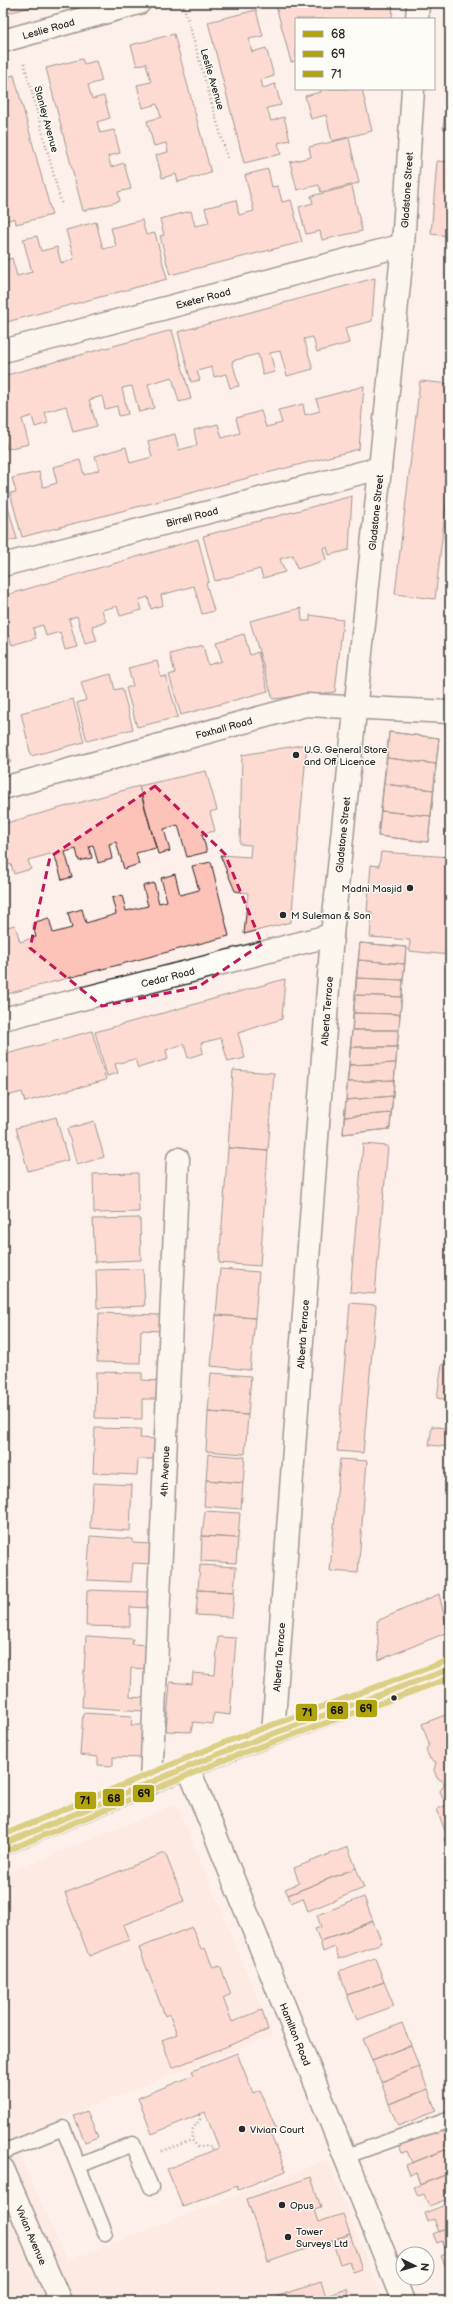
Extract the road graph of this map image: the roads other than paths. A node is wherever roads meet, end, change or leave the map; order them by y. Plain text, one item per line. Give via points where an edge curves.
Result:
1 (139, 3) edge
2 (418, 3) edge
3 (417, 18) edge
4 (10, 39) edge
5 (413, 90) edge
6 (403, 245) junction
7 (3, 351) edge
8 (380, 468) junction
9 (3, 565) edge
10 (357, 707) junction
11 (450, 712) edge
12 (3, 788) edge
13 (332, 935) junction
14 (3, 1019) edge
15 (178, 1159) dead end
16 (450, 1669) edge
17 (273, 1733) junction
18 (188, 1767) junction
19 (151, 1783) junction
20 (3, 1844) edge
21 (450, 2119) edge
22 (3, 2152) edge
23 (344, 2156) junction
24 (78, 2166) junction
25 (3, 2169) edge
26 (151, 2187) dead end
27 (105, 2233) dead end
28 (60, 2301) edge
29 (402, 2301) edge

1 - 4 street, Leslie Road
2 - 3 street
5 - 6 street, Gladstone Street
6 - 7 street, Exeter Road
6 - 8 street, Gladstone Street
8 - 9 street, Birrell Road
8 - 10 street, Gladstone Street
10 - 11 street, Foxhall Road
10 - 12 street, Foxhall Road via 306,705
10 - 13 street, Gladstone Street
13 - 14 street, Cedar Road
13 - 17 street, Alberta Terrace
15 - 19 street, 4th Avenue
16 - 17 street
17 - 18 street
18 - 19 street
18 - 23 street, Hamilton Road
19 - 20 street
21 - 23 lane
22 - 24 lane via 63,2128
23 - 29 street, Hamilton Road
24 - 26 lane via 133,2144
24 - 27 lane
25 - 28 street, Vivian Avenue

